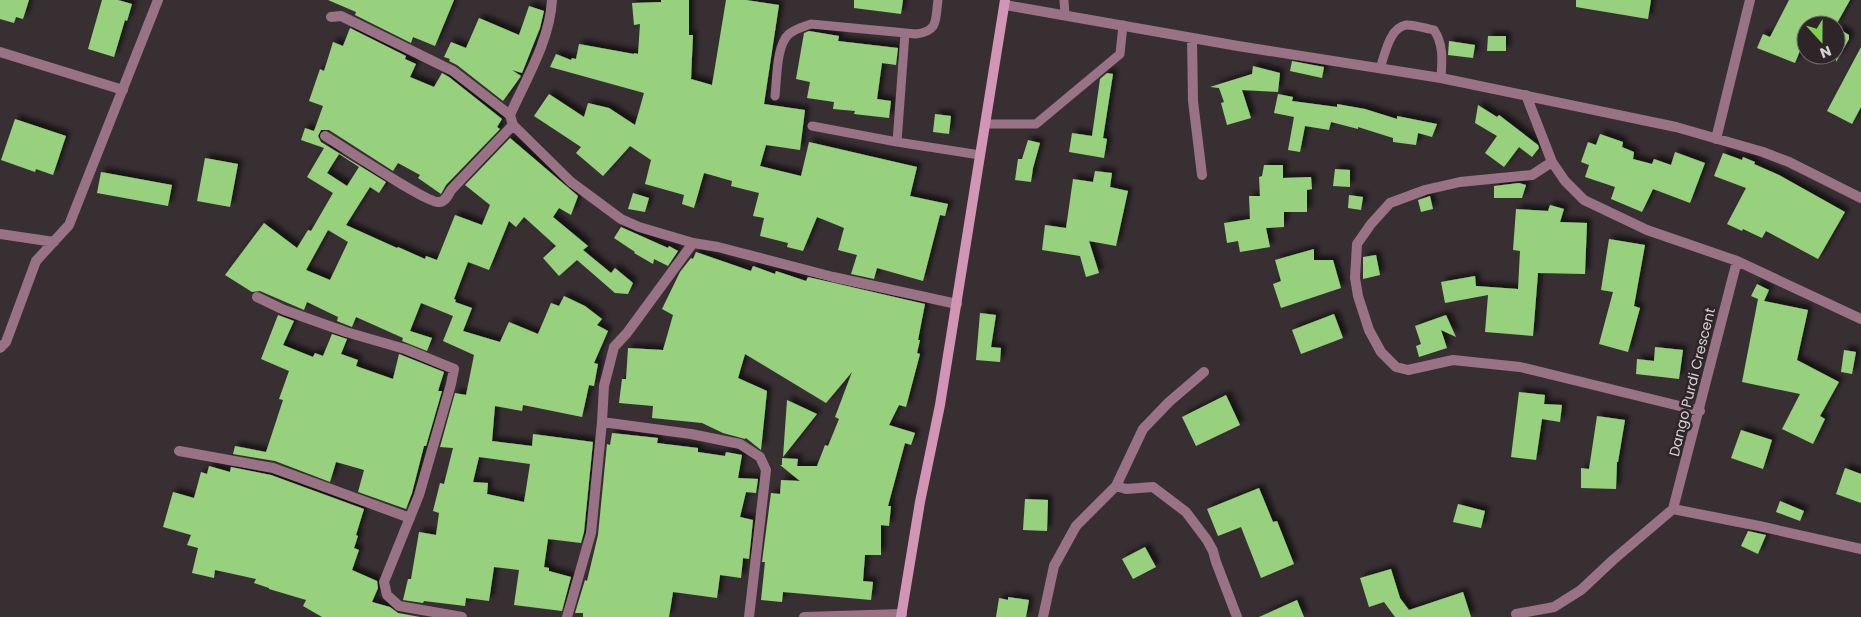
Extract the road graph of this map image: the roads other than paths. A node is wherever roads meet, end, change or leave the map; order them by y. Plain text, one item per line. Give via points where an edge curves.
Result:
1 (158, 0) edge
2 (552, 0) edge
3 (938, 0) edge
4 (1064, 0) edge
5 (1750, 0) edge
6 (1005, 2) edge
7 (1065, 15) junction
8 (331, 17) dead end
9 (1123, 26) junction
10 (905, 33) junction
11 (1192, 38) junction
12 (0, 52) edge
13 (1380, 68) junction
14 (1441, 78) junction
15 (123, 90) junction
16 (1526, 95) junction
17 (775, 96) dead end
18 (512, 120) junction
19 (985, 124) junction
20 (812, 126) dead end
21 (325, 136) dead end
22 (1716, 139) junction
23 (897, 142) junction
24 (980, 155) junction
25 (1552, 162) junction
26 (1202, 175) dead end
27 (1861, 198) edge
28 (0, 234) edge
29 (54, 242) junction
30 (692, 243) junction
31 (1737, 261) junction
32 (257, 297) dead end
33 (956, 304) junction
34 (1861, 319) edge
35 (0, 348) edge
36 (1204, 372) dead end
37 (1700, 411) junction
38 (602, 422) junction
39 (179, 451) dead end
40 (1116, 486) junction
41 (1674, 510) junction
42 (410, 518) junction
43 (1861, 549) edge
44 (1516, 614) dead end
45 (901, 616) edge
46 (462, 617) edge
47 (567, 617) edge
48 (749, 617) edge
49 (804, 617) edge
50 (1043, 617) edge
51 (1237, 617) edge

1 - 15 street
2 - 18 street via 541,50
3 - 10 lane via 935,24 931,30
4 - 7 lane
5 - 22 street
6 - 7 street
6 - 19 street
7 - 9 street
8 - 18 street via 341,16 453,71
9 - 11 street
9 - 19 lane via 1120,54 1036,124
10 - 17 lane via 810,24 800,28 788,34 781,44
10 - 23 lane
11 - 13 street
11 - 26 street via 1192,101
12 - 15 street
13 - 14 street
13 - 14 lane via 1393,34 1407,25 1434,30 1440,38
14 - 16 street
15 - 29 street via 68,225
16 - 22 street via 1676,127
16 - 25 street
18 - 21 street via 444,200 438,202 396,181
18 - 30 street via 571,182 620,219
19 - 24 street
20 - 23 lane
22 - 27 street via 1789,162
23 - 24 lane
24 - 33 street
25 - 31 street via 1584,200 1647,230
25 - 37 street via 1532,175 1460,182 1425,190 1390,203 1371,224 1357,244 1355,278 1369,330 1381,352 1396,367 1408,370 1453,360 1512,366
28 - 29 street
29 - 35 street via 36,261 6,342
30 - 33 street
30 - 38 street via 614,347 604,386
31 - 34 street
31 - 37 street, Dango Purdi Crescent
32 - 42 street via 284,310 405,349 454,369
33 - 45 street
36 - 40 street via 1143,429
37 - 41 street, Dango Purdi Crescent
38 - 47 street via 590,533
38 - 48 street via 740,444 760,457 766,470
39 - 42 street via 273,468
40 - 50 street via 1076,526 1062,547 1054,566
40 - 51 street via 1126,489 1153,487 1186,512 1208,540
41 - 43 street
41 - 44 street via 1581,590 1554,607
42 - 46 street via 384,582 387,596 399,606
45 - 49 street

